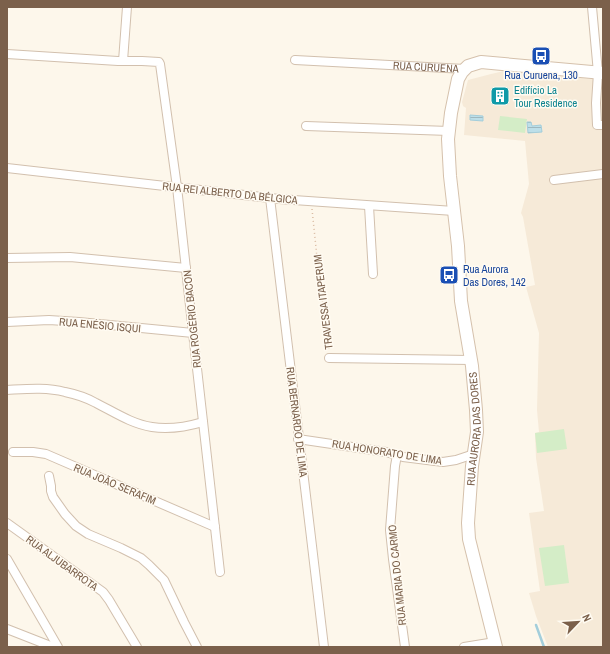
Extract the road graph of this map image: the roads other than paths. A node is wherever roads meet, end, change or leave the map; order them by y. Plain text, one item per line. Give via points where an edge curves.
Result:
1 (128, 7) edge
2 (592, 7) edge
3 (7, 54) edge
4 (295, 60) dead end
5 (123, 61) junction
6 (465, 69) junction
7 (601, 73) edge
8 (603, 125) edge
9 (306, 126) dead end
10 (449, 131) junction
11 (7, 168) edge
12 (603, 174) edge
13 (554, 180) dead end
14 (177, 187) junction
15 (270, 198) junction
16 (369, 206) junction
17 (454, 211) junction
18 (7, 258) edge
19 (186, 268) junction
20 (373, 274) dead end
21 (7, 322) edge
22 (193, 333) junction
23 (330, 358) road end
24 (471, 360) junction
25 (7, 390) edge
26 (203, 422) junction
27 (298, 439) junction
28 (12, 452) dead end
29 (474, 454) junction
30 (397, 455) junction
31 (49, 476) dead end
32 (7, 523) edge
33 (215, 527) junction
34 (7, 559) edge
35 (220, 572) dead end
36 (7, 629) edge
37 (495, 644) edge
38 (53, 647) edge
39 (58, 647) edge
40 (137, 647) edge
41 (197, 647) edge
42 (324, 647) edge
43 (405, 647) edge
44 (464, 647) edge

1 - 5 street
2 - 7 street
3 - 5 street
4 - 6 street, RUA CURUENA
5 - 14 street, RUA ROGÉRIO BACON via 159,62 162,66
6 - 7 main road, RUA CURUENA via 481,62
6 - 10 main road, RUA AURORA DAS DORES via 458,79
7 - 8 street via 596,103 597,125
9 - 10 street
10 - 17 main road, RUA AURORA DAS DORES
11 - 14 street, RUA REI ALBERTO DA BÉLGICA
12 - 13 street
14 - 15 street, RUA REI ALBERTO DA BÉLGICA
14 - 19 street, RUA ROGÉRIO BACON
15 - 16 street, RUA REI ALBERTO DA BÉLGICA
15 - 27 street, RUA BERNARDO DE LIMA
16 - 17 street, RUA REI ALBERTO DA BÉLGICA
16 - 20 street
17 - 24 main road, RUA AURORA DAS DORES via 461,301
18 - 19 street via 70,257
19 - 22 street, RUA ROGÉRIO BACON
21 - 22 street, RUA ENÉSIO ISQUI via 49,320
22 - 26 street, RUA ROGÉRIO BACON
23 - 24 street, TRAVESSA ITAPERUM
24 - 29 main road, RUA AURORA DAS DORES via 477,432
25 - 26 street via 64,391 86,398 130,421 152,427 186,427
26 - 33 street, RUA ROGÉRIO BACON
27 - 30 street, RUA HONORATO DE LIMA
27 - 42 street, RUA BERNARDO DE LIMA
28 - 33 street, RUA JOÃO SERAFIM via 46,454
29 - 30 street, RUA HONORATO DE LIMA via 443,462
29 - 37 main road, RUA AURORA DAS DORES via 468,516 469,539
30 - 43 street, RUA MARIA DO CARMO via 390,530
31 - 41 street via 53,497 76,526 141,558 164,580
32 - 40 street, RUA ALJUBARROTA via 103,592
33 - 35 street, RUA ROGÉRIO BACON
34 - 39 street
36 - 38 street
37 - 44 street

